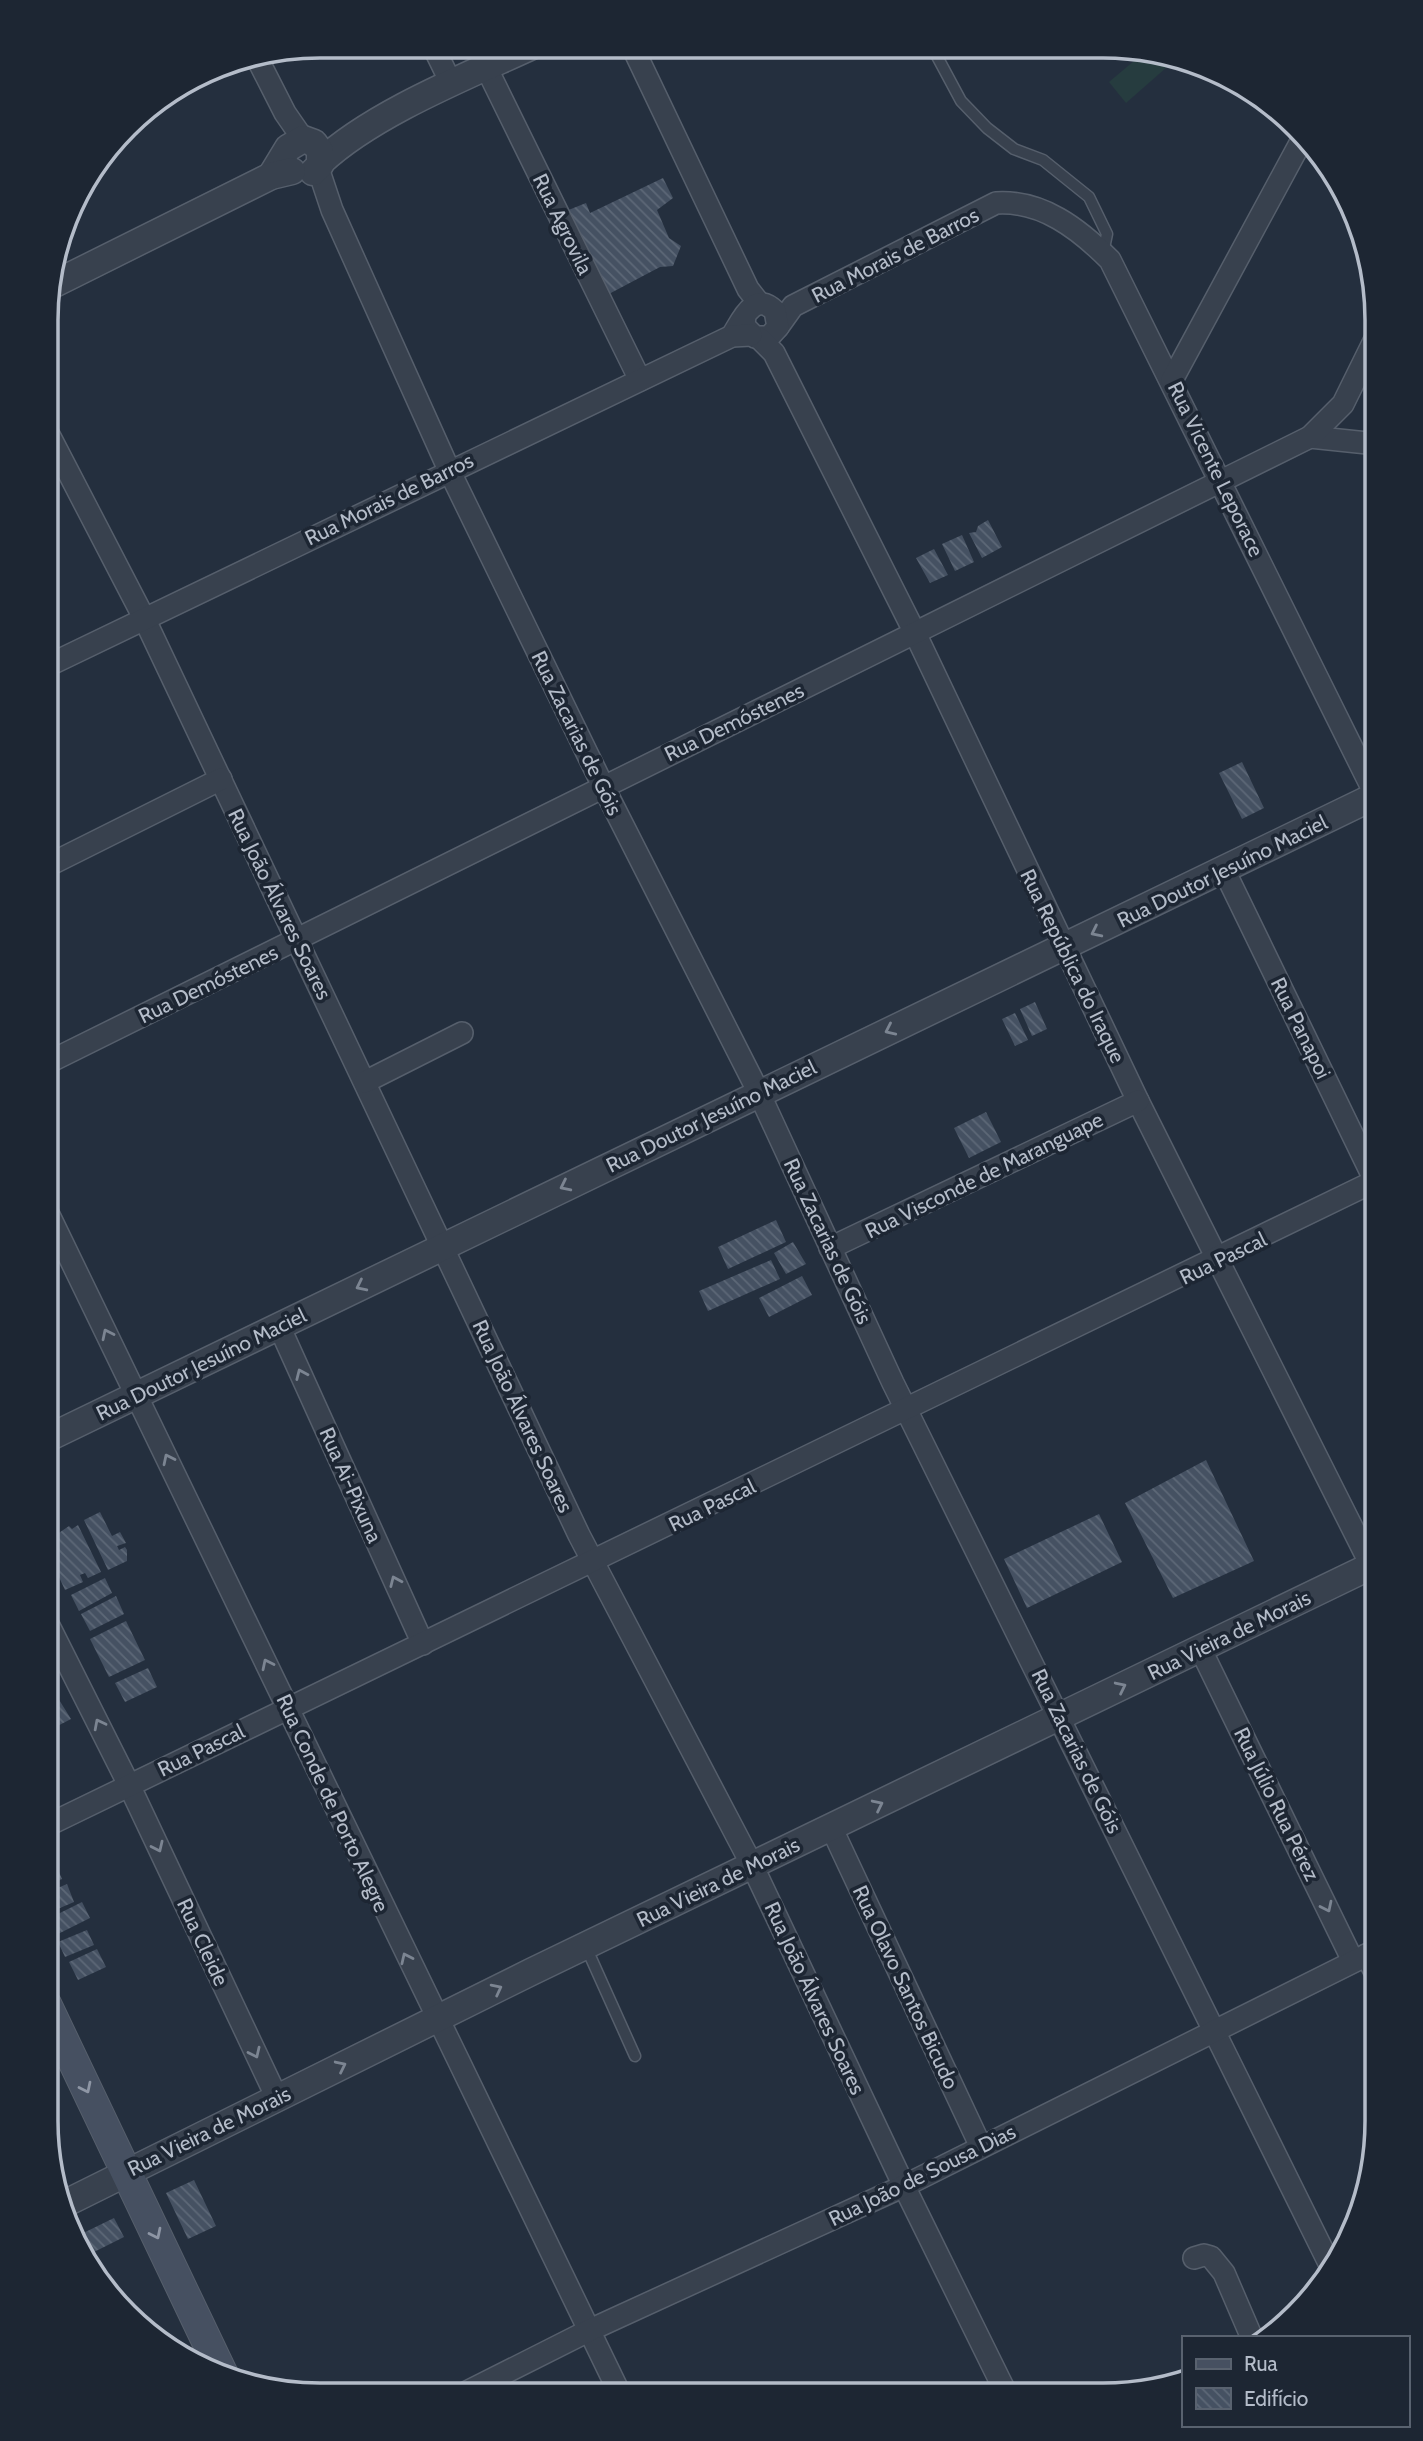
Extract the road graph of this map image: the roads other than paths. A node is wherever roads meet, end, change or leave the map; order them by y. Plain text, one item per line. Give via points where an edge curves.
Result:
1 (439, 58) edge
2 (506, 58) edge
3 (637, 58) edge
4 (938, 58) edge
5 (260, 65) edge
6 (486, 67) junction
7 (451, 83) junction
8 (1299, 146) edge
9 (299, 160) junction
10 (996, 203) joint
11 (1103, 253) junction
12 (61, 281) edge
13 (758, 322) junction
14 (1365, 359) edge
15 (640, 380) junction
16 (1172, 380) junction
17 (1310, 437) junction
18 (1365, 443) edge
19 (58, 458) edge
20 (449, 470) junction
21 (1222, 481) junction
22 (144, 618) junction
23 (915, 633) junction
24 (58, 661) edge
25 (1365, 772) edge
26 (220, 779) junction
27 (603, 786) junction
28 (1365, 802) edge
29 (58, 860) edge
30 (1224, 870) junction
31 (298, 940) junction
32 (1064, 948) junction
33 (462, 1033) dead end
34 (58, 1058) edge
35 (365, 1082) junction
36 (759, 1093) junction
37 (1138, 1101) junction
38 (1365, 1158) edge
39 (1365, 1188) edge
40 (58, 1233) edge
41 (442, 1246) junction
42 (830, 1248) junction
43 (1219, 1260) junction
44 (279, 1326) junction
45 (137, 1395) junction
46 (908, 1409) junction
47 (58, 1433) edge
48 (1365, 1548) edge
49 (593, 1563) junction
50 (1365, 1573) edge
51 (58, 1644) edge
52 (423, 1644) junction
53 (1200, 1648) junction
54 (288, 1708) junction
55 (1060, 1717) junction
56 (130, 1785) junction
57 (58, 1820) edge
58 (831, 1827) junction
59 (752, 1865) junction
60 (585, 1946) junction
61 (1365, 1955) edge
62 (436, 2020) junction
63 (1216, 2030) junction
64 (58, 2046) edge
65 (635, 2056) dead end
66 (277, 2098) junction
67 (981, 2147) junction
68 (126, 2172) junction
69 (904, 2186) junction
70 (70, 2201) edge
71 (1194, 2258) dead end
72 (1327, 2258) edge
73 (588, 2331) junction
74 (1251, 2336) edge
75 (217, 2362) edge
76 (485, 2383) edge
77 (614, 2383) edge
78 (1001, 2383) edge

1 - 7 street
2 - 6 street
3 - 13 street, Rua República do Iraque
4 - 11 lane via 961,101 986,128 1014,149 1043,160 1089,197 1107,234
5 - 9 street, Rua Zacarias de Góis via 285,113
6 - 7 street
6 - 15 street, Rua Agrovila
7 - 9 street via 343,142
8 - 16 street
9 - 12 street
9 - 20 street, Rua Zacarias de Góis via 332,210
10 - 11 street, Rua Vicente Leporace via 1015,202 1062,219
10 - 13 street, Rua Morais de Barros
11 - 16 street, Rua Vicente Leporace
13 - 15 street, Rua Morais de Barros
13 - 23 street, Rua República do Iraque
14 - 17 street, Rua Demóstenes via 1343,404
15 - 20 street, Rua Morais de Barros
16 - 21 street, Rua Vicente Leporace
17 - 18 street
17 - 21 street, Rua Demóstenes
19 - 22 street, Rua João Álvares Soares
20 - 22 street, Rua Morais de Barros
20 - 27 street, Rua Zacarias de Góis
21 - 23 street, Rua Demóstenes
21 - 25 street, Rua Vicente Leporace
22 - 24 street, Rua Morais de Barros
22 - 26 street, Rua João Álvares Soares
23 - 27 street, Rua Demóstenes
23 - 32 street, Rua República do Iraque
26 - 29 street
26 - 31 street, Rua João Álvares Soares
27 - 31 street, Rua Demóstenes
27 - 36 street, Rua Zacarias de Góis
28 - 30 street, Rua Doutor Jesuíno Maciel
30 -> 32 street, Rua Doutor Jesuíno Maciel
30 - 38 street, Rua Panapoi
31 - 34 street, Rua Demóstenes
31 - 35 street, Rua João Álvares Soares
32 -> 36 street, Rua Doutor Jesuíno Maciel
32 - 37 street, Rua República do Iraque
33 - 35 street
35 - 41 street, Rua João Álvares Soares
36 -> 41 street, Rua Doutor Jesuíno Maciel
36 - 42 street, Rua Zacarias de Góis
37 - 42 street, Rua Visconde de Maranguape
37 - 43 street, Rua República do Iraque
39 - 43 street, Rua Pascal
45 -> 40 street, Rua Conde de Porto Alegre
41 -> 44 street, Rua Doutor Jesuíno Maciel
41 - 49 street, Rua João Álvares Soares
42 - 46 street, Rua Zacarias de Góis
43 - 46 street, Rua Pascal
43 - 48 street, Rua República do Iraque
44 - 45 street, Rua Doutor Jesuíno Maciel
52 -> 44 street, Rua Ai-Pixuna
45 - 47 street, Rua Doutor Jesuíno Maciel
54 -> 45 street, Rua Conde de Porto Alegre
46 - 49 street, Rua Pascal
46 - 55 street, Rua Zacarias de Góis
49 - 52 street, Rua Pascal
49 - 59 street, Rua João Álvares Soares
50 - 53 street, Rua Vieira de Morais
56 -> 51 street, Rua Cleide
52 - 54 street, Rua Pascal
55 -> 53 street, Rua Vieira de Morais
53 -> 61 street, Rua Júlio Rua Pérez
54 - 56 street, Rua Pascal
62 -> 54 street, Rua Conde de Porto Alegre
58 -> 55 street, Rua Vieira de Morais
55 - 63 street, Rua Zacarias de Góis
56 - 57 street, Rua Pascal
56 -> 66 street, Rua Cleide
58 - 59 street, Rua Vieira de Morais
58 - 67 street, Rua Olavo Santos Bicudo
59 - 60 street, Rua Vieira de Morais
59 - 69 street, Rua João Álvares Soares
62 -> 60 street, Rua Vieira de Morais
60 - 65 lane
61 - 63 street, Rua João de Sousa Dias
66 -> 62 street, Rua Vieira de Morais
62 - 73 street, Rua Conde de Porto Alegre
63 - 67 street, Rua João de Sousa Dias
63 - 72 street, Rua Zacarias de Góis
64 -> 68 main road
66 - 68 street, Rua Vieira de Morais
67 - 69 street, Rua João de Sousa Dias
68 - 70 street, Rua Vieira de Morais
68 -> 75 main road
69 - 73 street, Rua João de Sousa Dias
69 - 78 street, Rua João Álvares Soares
71 - 74 street via 1204,2255 1216,2262
73 - 76 street, Rua João de Sousa Dias
73 - 77 street, Rua Conde de Porto Alegre

